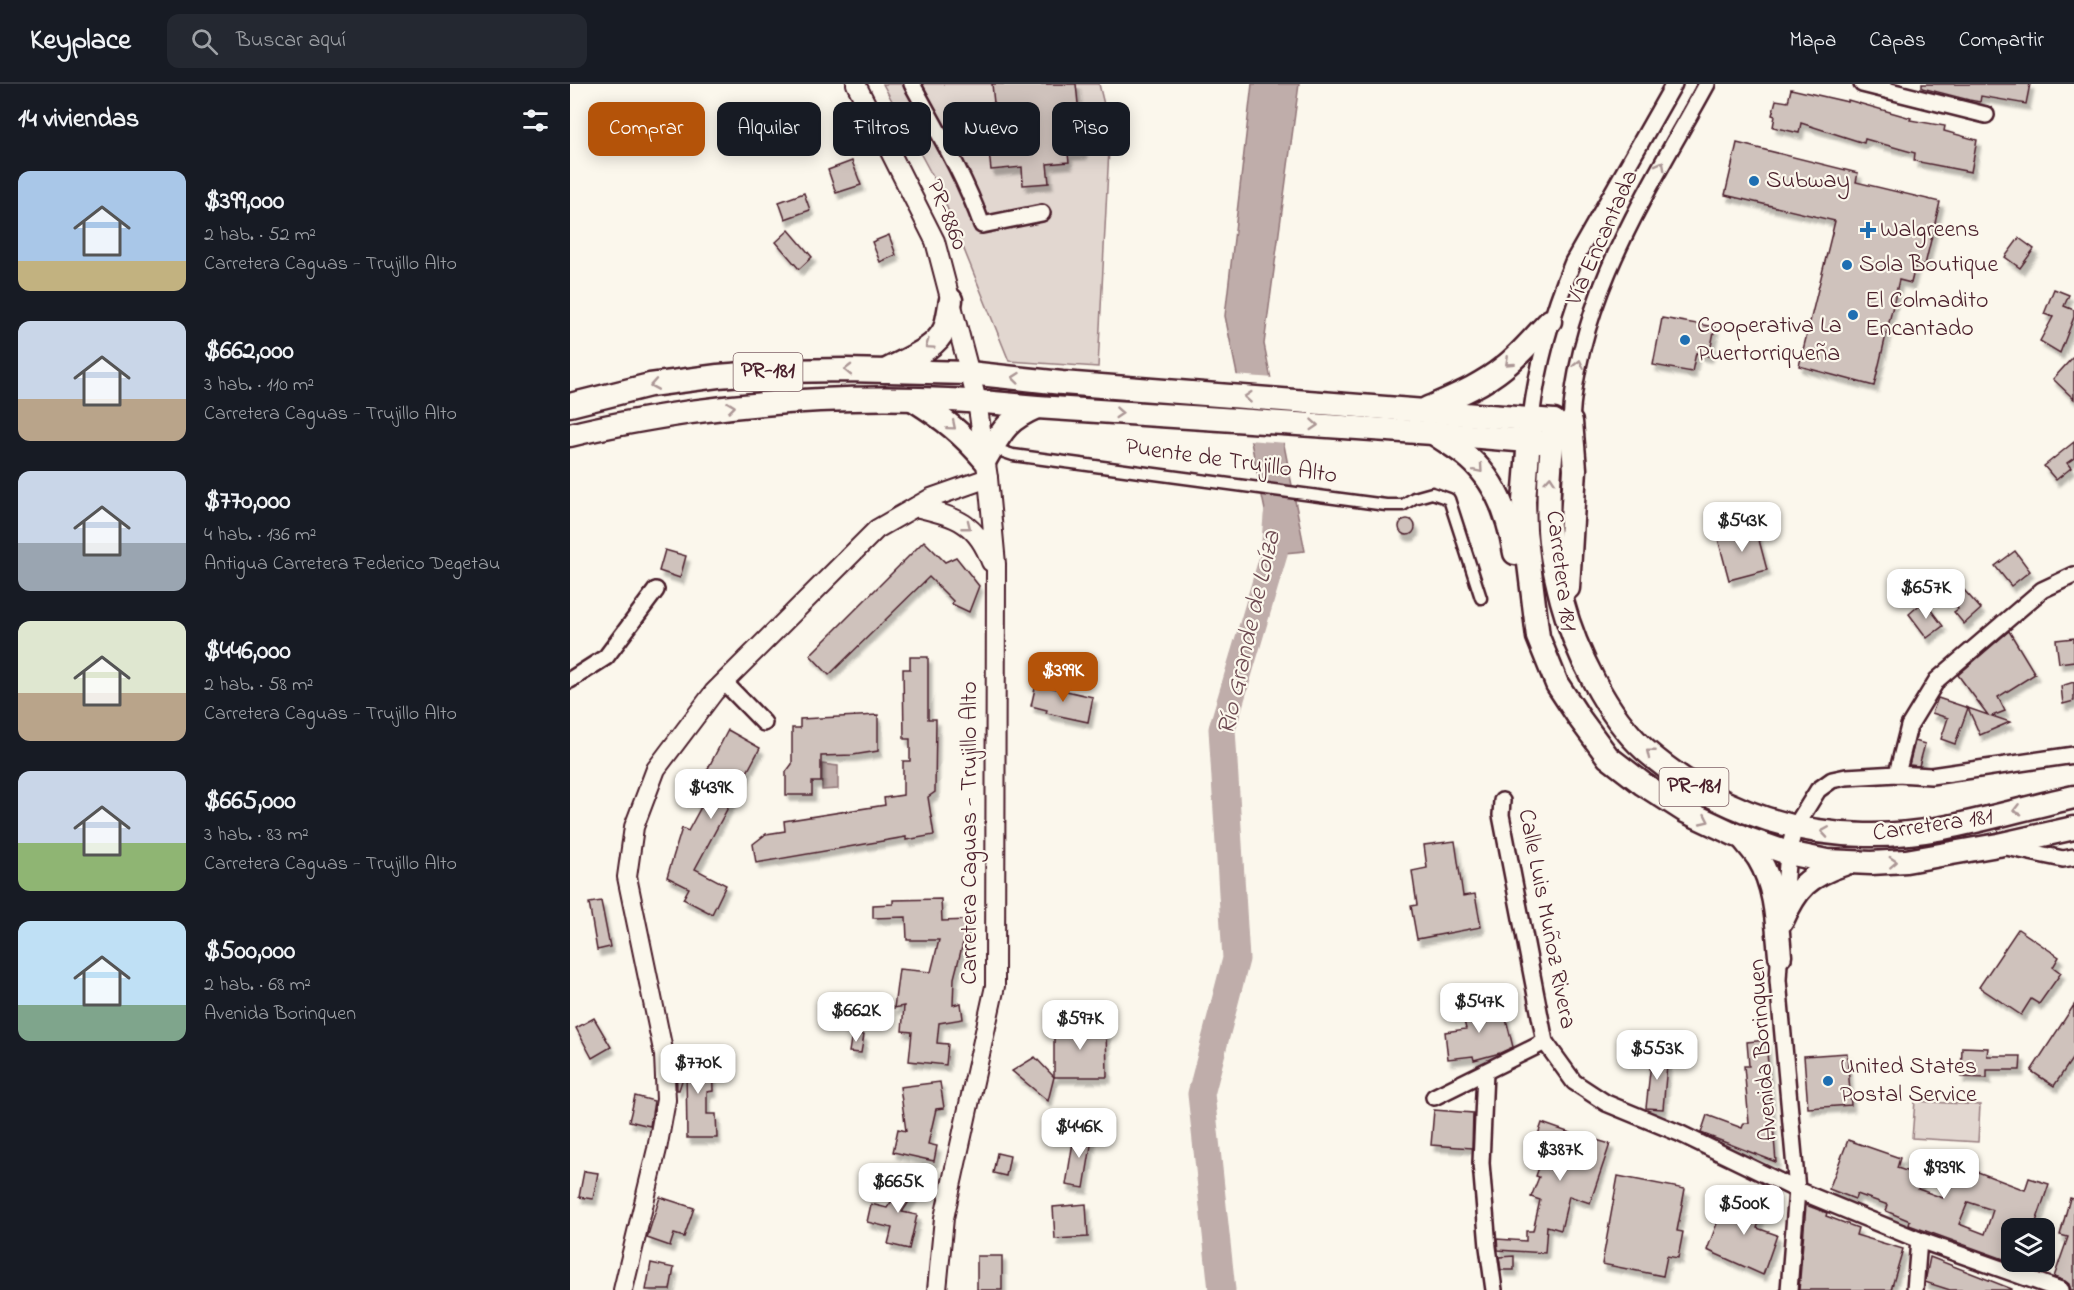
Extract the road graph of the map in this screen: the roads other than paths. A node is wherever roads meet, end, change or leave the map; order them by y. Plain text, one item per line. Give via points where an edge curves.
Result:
1 (856, 84) edge
2 (912, 84) edge
3 (1674, 84) edge
4 (1707, 84) edge
5 (1862, 84) edge
6 (1986, 115) dead end
7 (1042, 213) dead end
8 (951, 300) junction
9 (1550, 321) junction
10 (884, 372) junction
11 (969, 374) junction
12 (912, 399) junction
13 (977, 401) junction
14 (570, 405) edge
15 (1036, 407) junction
16 (1418, 409) junction
17 (1531, 418) junction
18 (1563, 421) junction
19 (1423, 432) junction
20 (570, 435) edge
21 (1528, 441) junction
22 (1552, 443) junction
23 (988, 462) junction
24 (916, 507) junction
25 (996, 573) junction
26 (2074, 575) edge
27 (656, 590) dead end
28 (1481, 598) dead end
29 (1568, 622) junction
30 (1538, 637) junction
31 (570, 680) edge
32 (724, 682) junction
33 (764, 723) dead end
34 (2074, 755) edge
35 (1897, 774) junction
36 (2074, 797) edge
37 (1502, 801) dead end
38 (1795, 827) junction
39 (2074, 828) edge
40 (1741, 836) junction
41 (1998, 845) junction
42 (1788, 853) junction
43 (2068, 858) edge
44 (1851, 862) junction
45 (1782, 921) junction
46 (1780, 956) junction
47 (1545, 1042) junction
48 (1485, 1072) junction
49 (1434, 1097) dead end
50 (1797, 1190) junction
51 (1919, 1240) junction
52 (624, 1290) edge
53 (937, 1290) edge
54 (1494, 1290) edge
55 (1789, 1290) edge
56 (1915, 1290) edge
57 (2061, 1290) edge

1 - 8 street, PR-8860 / PR-8860 via 935,241
2 - 7 street via 947,147 982,225
3 - 9 street, Vía Encantada via 1573,262
18 -> 4 street, Vía Encantada via 1572,401 1595,305 1610,268 1640,204
5 - 6 street
8 -> 10 main road via 946,327 932,345
8 - 11 street, PR-8860 / PR-8860
9 -> 16 main road via 1490,377
9 - 17 street, Vía Encantada
10 - 11 main road, PR-181
10 -> 14 main road, PR-181 via 780,371 718,376 650,385
11 - 13 street, Carretera Caguas - Trujillo Alto
16 -> 11 main road, PR-181
12 - 13 main road, PR-181
20 -> 12 main road, PR-181 via 649,418 772,402
12 -> 23 main road via 945,419
13 - 15 main road, PR-181
13 - 23 street, Carretera Caguas - Trujillo Alto
15 -> 19 main road, PR-181
15 - 23 main road via 1018,416 1002,432
16 - 17 main road, PR-181
17 - 18 main road, PR-181
17 - 21 main road, Carretera 181 / PR-181
18 - 22 main road, Carretera 181 / PR-181
18 - 29 main road via 1575,469
19 - 21 main road, PR-181
19 -> 30 main road via 1469,458 1499,497 1512,535 1523,597
21 - 22 main road, PR-181
21 - 30 main road, Carretera 181 / PR-181 via 1525,531
29 -> 22 main road, Carretera 181 / PR-181 via 1548,531
23 - 24 street
23 - 25 street, Carretera Caguas - Trujillo Alto
23 - 28 street, Puente de Trujillo Alto via 1013,455 1386,505 1403,506 1432,493 1449,499
24 -> 25 street via 952,516 971,527 985,545
24 - 32 street via 877,529
25 - 53 street, Carretera Caguas - Trujillo Alto via 995,986 944,1218
26 - 35 street via 2042,590 1937,680 1909,726
27 - 31 street via 606,657
38 -> 29 main road, Carretera 181 / PR-181 via 1765,819 1707,794 1644,749 1596,684
30 -> 40 main road, Carretera 181 / PR-181 via 1557,684 1608,757 1685,811
32 - 33 street
32 - 52 street via 656,769 634,827 627,877 664,1055 666,1100
34 - 35 street, Avenida Borinquen via 1931,776
35 - 38 street, Avenida Borinquen via 1832,780 1818,790
36 -> 38 main road, Carretera 181 / PR-181 via 1913,833 1864,836
37 - 47 street, Calle Luis Muñoz Rivera via 1501,815
38 - 42 street, Avenida Borinquen
39 - 41 main road, Carretera 181 / PR-181
40 - 42 main road, Carretera 181 / PR-181
40 - 46 main road via 1759,859 1769,883
41 - 43 street
44 -> 41 main road, Carretera 181 / PR-181 via 1906,861
42 - 44 main road, Carretera 181 / PR-181
42 - 45 street, Avenida Borinquen
44 - 45 main road via 1812,878 1794,896
45 - 46 street, Avenida Borinquen
46 - 50 street, Avenida Borinquen via 1778,980
47 - 48 street
47 - 50 street, Calle Luis Muñoz Rivera via 1574,1082 1606,1103
48 - 49 street
48 - 54 street via 1481,1163
50 - 51 street, Calle Luis Muñoz Rivera
50 - 55 street, Avenida Borinquen
51 - 56 street
51 - 57 street, Calle Luis Muñoz Rivera

